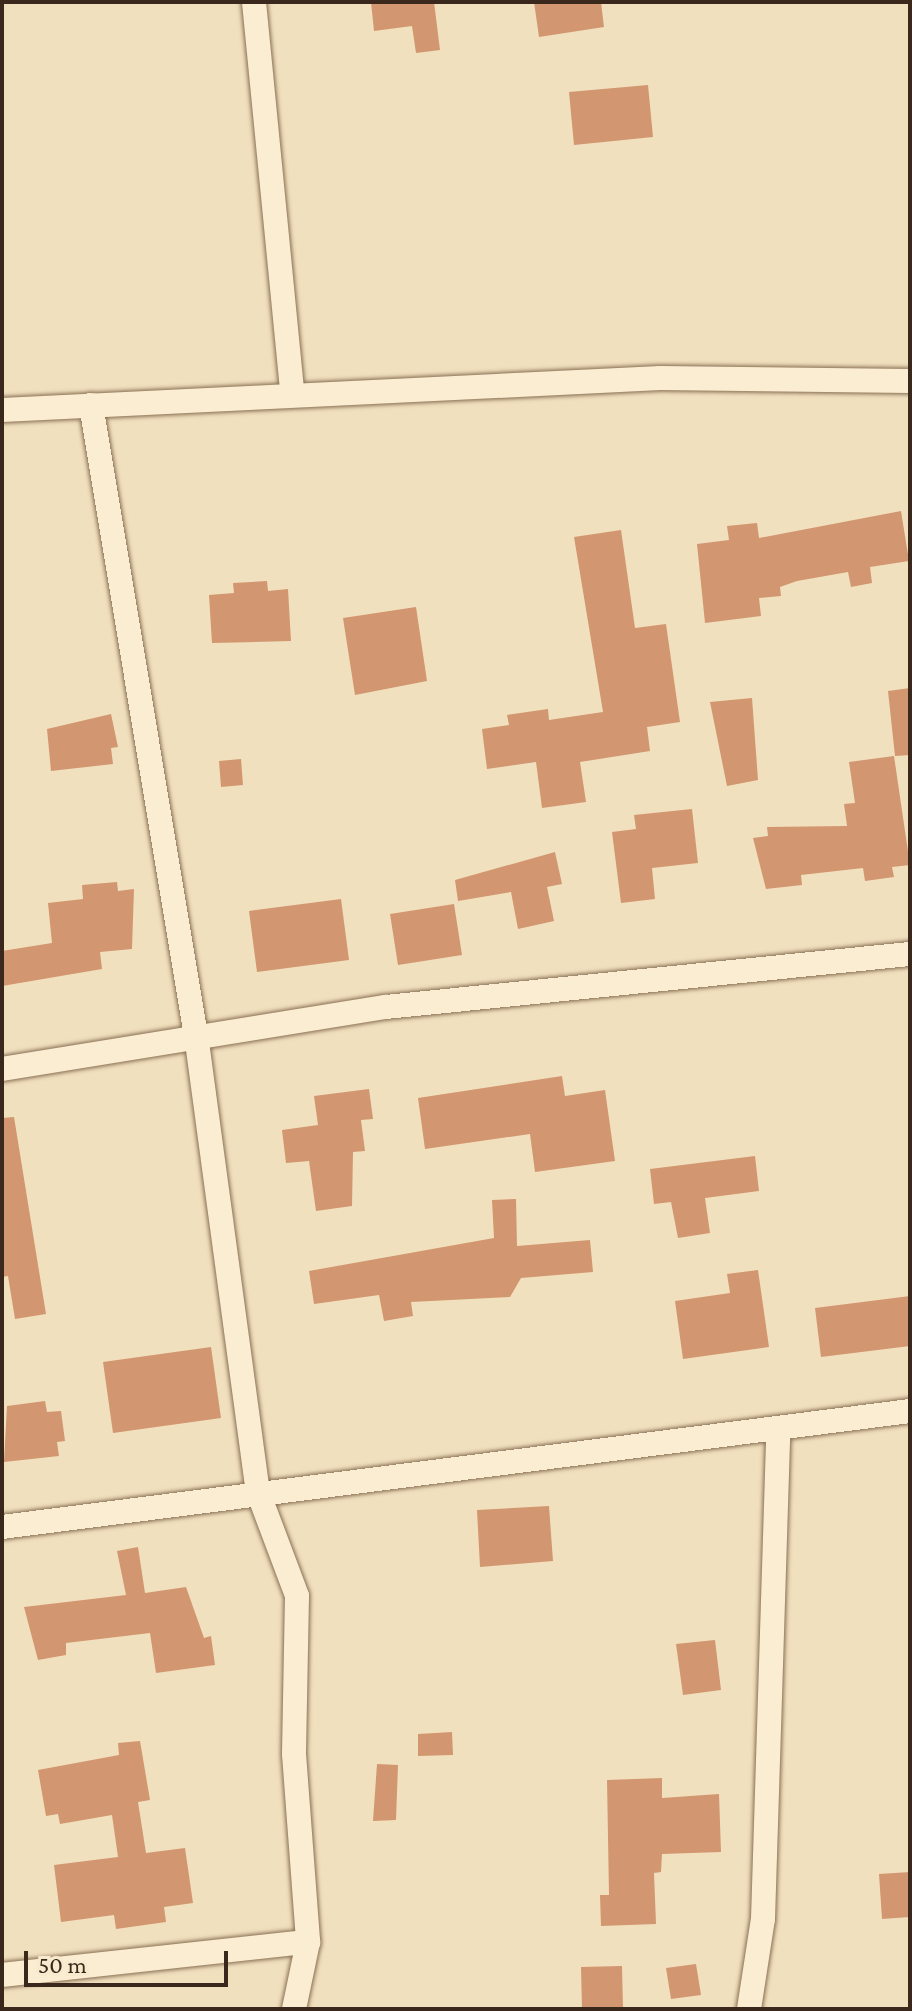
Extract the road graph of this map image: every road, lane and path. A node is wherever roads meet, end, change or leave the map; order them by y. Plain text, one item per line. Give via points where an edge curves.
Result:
1 (254, 2) edge
2 (910, 381) edge
3 (292, 393) junction
4 (91, 405) junction
5 (2, 410) edge
6 (910, 954) edge
7 (197, 1042) junction
8 (2, 1069) edge
9 (910, 1411) edge
10 (778, 1433) junction
11 (258, 1492) junction
12 (2, 1527) edge
13 (308, 1942) junction
14 (2, 1975) edge
15 (294, 2009) edge
16 (749, 2009) edge

1 - 3 street
2 - 3 street via 660,378
3 - 4 street
4 - 5 street
4 - 7 street
6 - 7 street via 386,1007
7 - 8 street
7 - 11 street
9 - 10 street
10 - 11 street
10 - 16 street via 763,1919
11 - 12 street
11 - 13 street via 297,1596 294,1754
13 - 14 street
13 - 15 street

